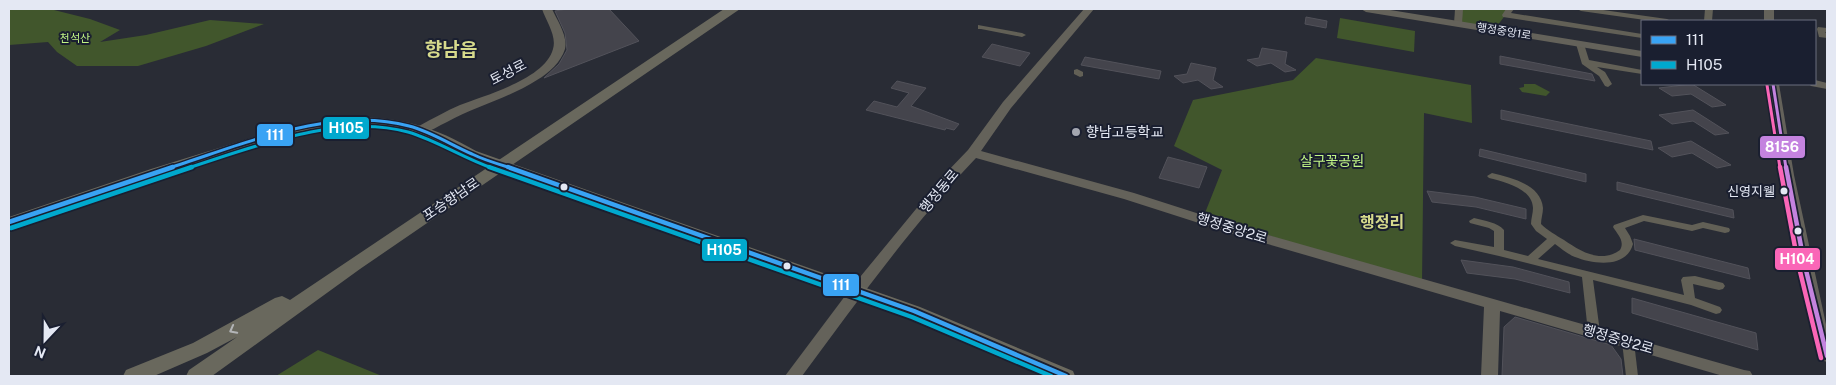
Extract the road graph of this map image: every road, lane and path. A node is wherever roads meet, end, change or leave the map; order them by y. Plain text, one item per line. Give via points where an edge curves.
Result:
1 (547, 9) edge
2 (733, 9) edge
3 (743, 9) edge
4 (1089, 9) edge
5 (1366, 9) edge
6 (1459, 9) edge
7 (1510, 9) edge
8 (1581, 9) edge
9 (1699, 9) edge
10 (1709, 10) edge
11 (1660, 20) edge
12 (1458, 24) junction
13 (981, 27) dead end
14 (1827, 30) edge
15 (1022, 35) dead end
16 (1641, 36) edge
17 (1827, 36) edge
18 (1580, 44) junction
19 (1641, 54) edge
20 (1584, 62) junction
21 (1640, 72) dead end
22 (1608, 84) dead end
23 (1773, 85) edge
24 (423, 129) junction
25 (527, 152) junction
26 (973, 153) junction
27 (1492, 176) dead end
28 (486, 180) junction
29 (1474, 221) dead end
30 (9, 222) edge
31 (1724, 230) dead end
32 (1554, 239) junction
33 (1455, 243) dead end
34 (1499, 252) junction
35 (1530, 260) junction
36 (353, 266) junction
37 (1587, 275) junction
38 (1719, 286) dead end
39 (856, 292) junction
40 (1690, 301) junction
41 (1492, 303) junction
42 (1716, 310) dead end
43 (1594, 332) junction
44 (1628, 342) junction
45 (1827, 356) edge
46 (134, 376) edge
47 (197, 376) edge
48 (216, 376) edge
49 (793, 376) edge
50 (1066, 376) edge
51 (1489, 376) edge
52 (1632, 376) edge
53 (1744, 376) edge

1 - 24 street, 토성로 via 560,39 560,48 547,66 529,81
2 - 25 highway, 포승향남로
3 - 25 highway, 포승향남로
4 - 26 street, 행정동로 via 1007,105
5 - 12 street, 행정중앙1로
6 - 12 street
7 - 16 street via 1506,15
8 - 11 street
9 - 10 street
12 - 18 street, 행정중앙1로
13 - 15 street
14 - 17 street via 1822,29 1822,35
18 - 19 street, 행정중앙1로
18 - 20 street
20 - 21 street
20 - 22 street via 1602,74
23 - 45 street via 1797,225
24 - 30 main road via 378,121 313,125 168,168
24 - 39 main road via 471,154
25 - 28 highway, 포승향남로
26 - 39 street, 행정동로
26 - 41 street, 행정중앙2로
27 - 32 street via 1516,182 1532,195 1538,207 1537,226
28 - 36 highway, 포승향남로
28 - 48 highway, 포승향남로
29 - 34 street via 1499,230
31 - 32 street via 1703,225 1692,228 1643,218 1618,227 1628,246 1626,251 1611,259 1590,258
32 - 35 street
33 - 34 street
34 - 35 street
35 - 37 street
36 -> 46 highway via 200,348
36 - 47 highway, 포승향남로
37 - 40 street
37 - 43 street
38 - 40 street via 1687,280
39 - 49 street, 행정동로
39 - 50 main road via 914,311
40 - 42 street
41 - 43 street, 행정중앙2로
41 - 51 street
43 - 44 street, 행정중앙2로
44 - 52 street
44 - 53 street, 행정중앙2로

